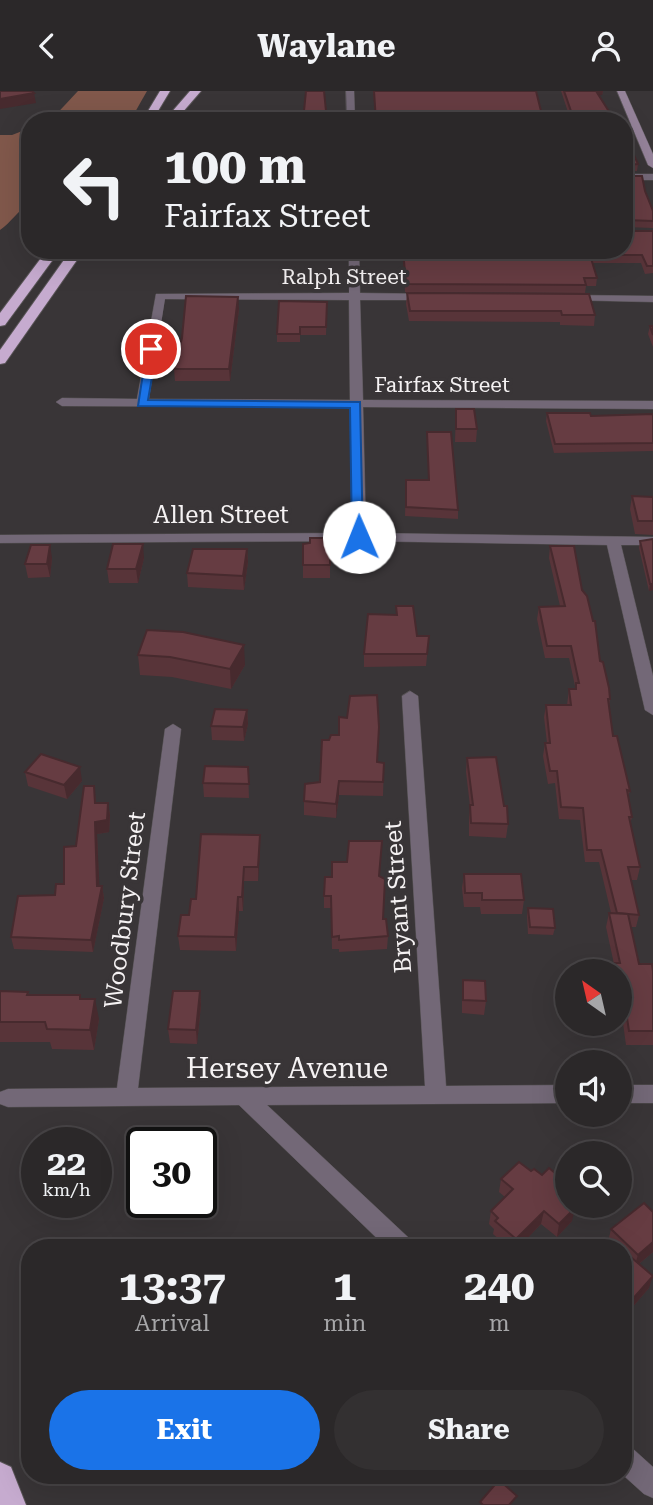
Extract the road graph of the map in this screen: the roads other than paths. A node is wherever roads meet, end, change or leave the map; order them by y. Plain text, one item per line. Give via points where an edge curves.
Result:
1 (165, 91) edge
2 (184, 91) edge
3 (196, 91) edge
4 (350, 91) edge
5 (621, 91) edge
6 (152, 112) edge
7 (173, 112) edge
8 (176, 112) edge
9 (351, 112) edge
10 (630, 112) edge
11 (633, 118) edge
12 (633, 127) edge
13 (637, 127) junction
14 (653, 165) edge
15 (633, 177) edge
16 (653, 177) edge
17 (47, 259) edge
18 (72, 259) edge
19 (354, 259) edge
20 (354, 296) junction
21 (435, 297) edge
22 (558, 298) edge
23 (653, 299) edge
24 (0, 322) edge
25 (0, 360) edge
26 (62, 402) dead end
27 (142, 403) junction
28 (356, 404) junction
29 (653, 405) edge
30 (359, 537) junction
31 (0, 539) edge
32 (613, 541) junction
33 (653, 541) edge
34 (410, 696) dead end
35 (653, 710) edge
36 (173, 729) dead end
37 (555, 1094) edge
38 (632, 1094) edge
39 (653, 1094) edge
40 (436, 1095) junction
41 (126, 1097) junction
42 (244, 1097) junction
43 (8, 1098) dead end
44 (394, 1239) edge
45 (632, 1465) edge
46 (0, 1478) edge
47 (653, 1485) edge
48 (10, 1505) edge

1 - 6 highway
2 - 7 highway
3 - 8 highway
4 - 9 street
5 - 10 street
11 - 13 street
12 - 13 street
13 - 14 street
15 - 16 street
17 - 24 highway
18 - 25 highway
19 - 20 street
20 - 21 street, Ralph Street
20 - 27 street, Ralph Street via 160,296
20 - 28 street
22 - 23 street
26 - 27 street, Fairfax Street
27 - 28 street, Fairfax Street
28 - 29 street, Fairfax Street
28 - 30 street
30 - 31 street, Allen Street
30 - 32 street, Allen Street
32 - 33 street, Allen Street
32 - 35 street
34 - 40 street, Bryant Street
36 - 41 street, Woodbury Street
37 - 40 street, Hersey Avenue
38 - 39 street
40 - 42 street, Hersey Avenue
41 - 42 street, Hersey Avenue
41 - 43 street, Hersey Avenue
42 - 44 street
45 - 47 street
46 - 48 highway

